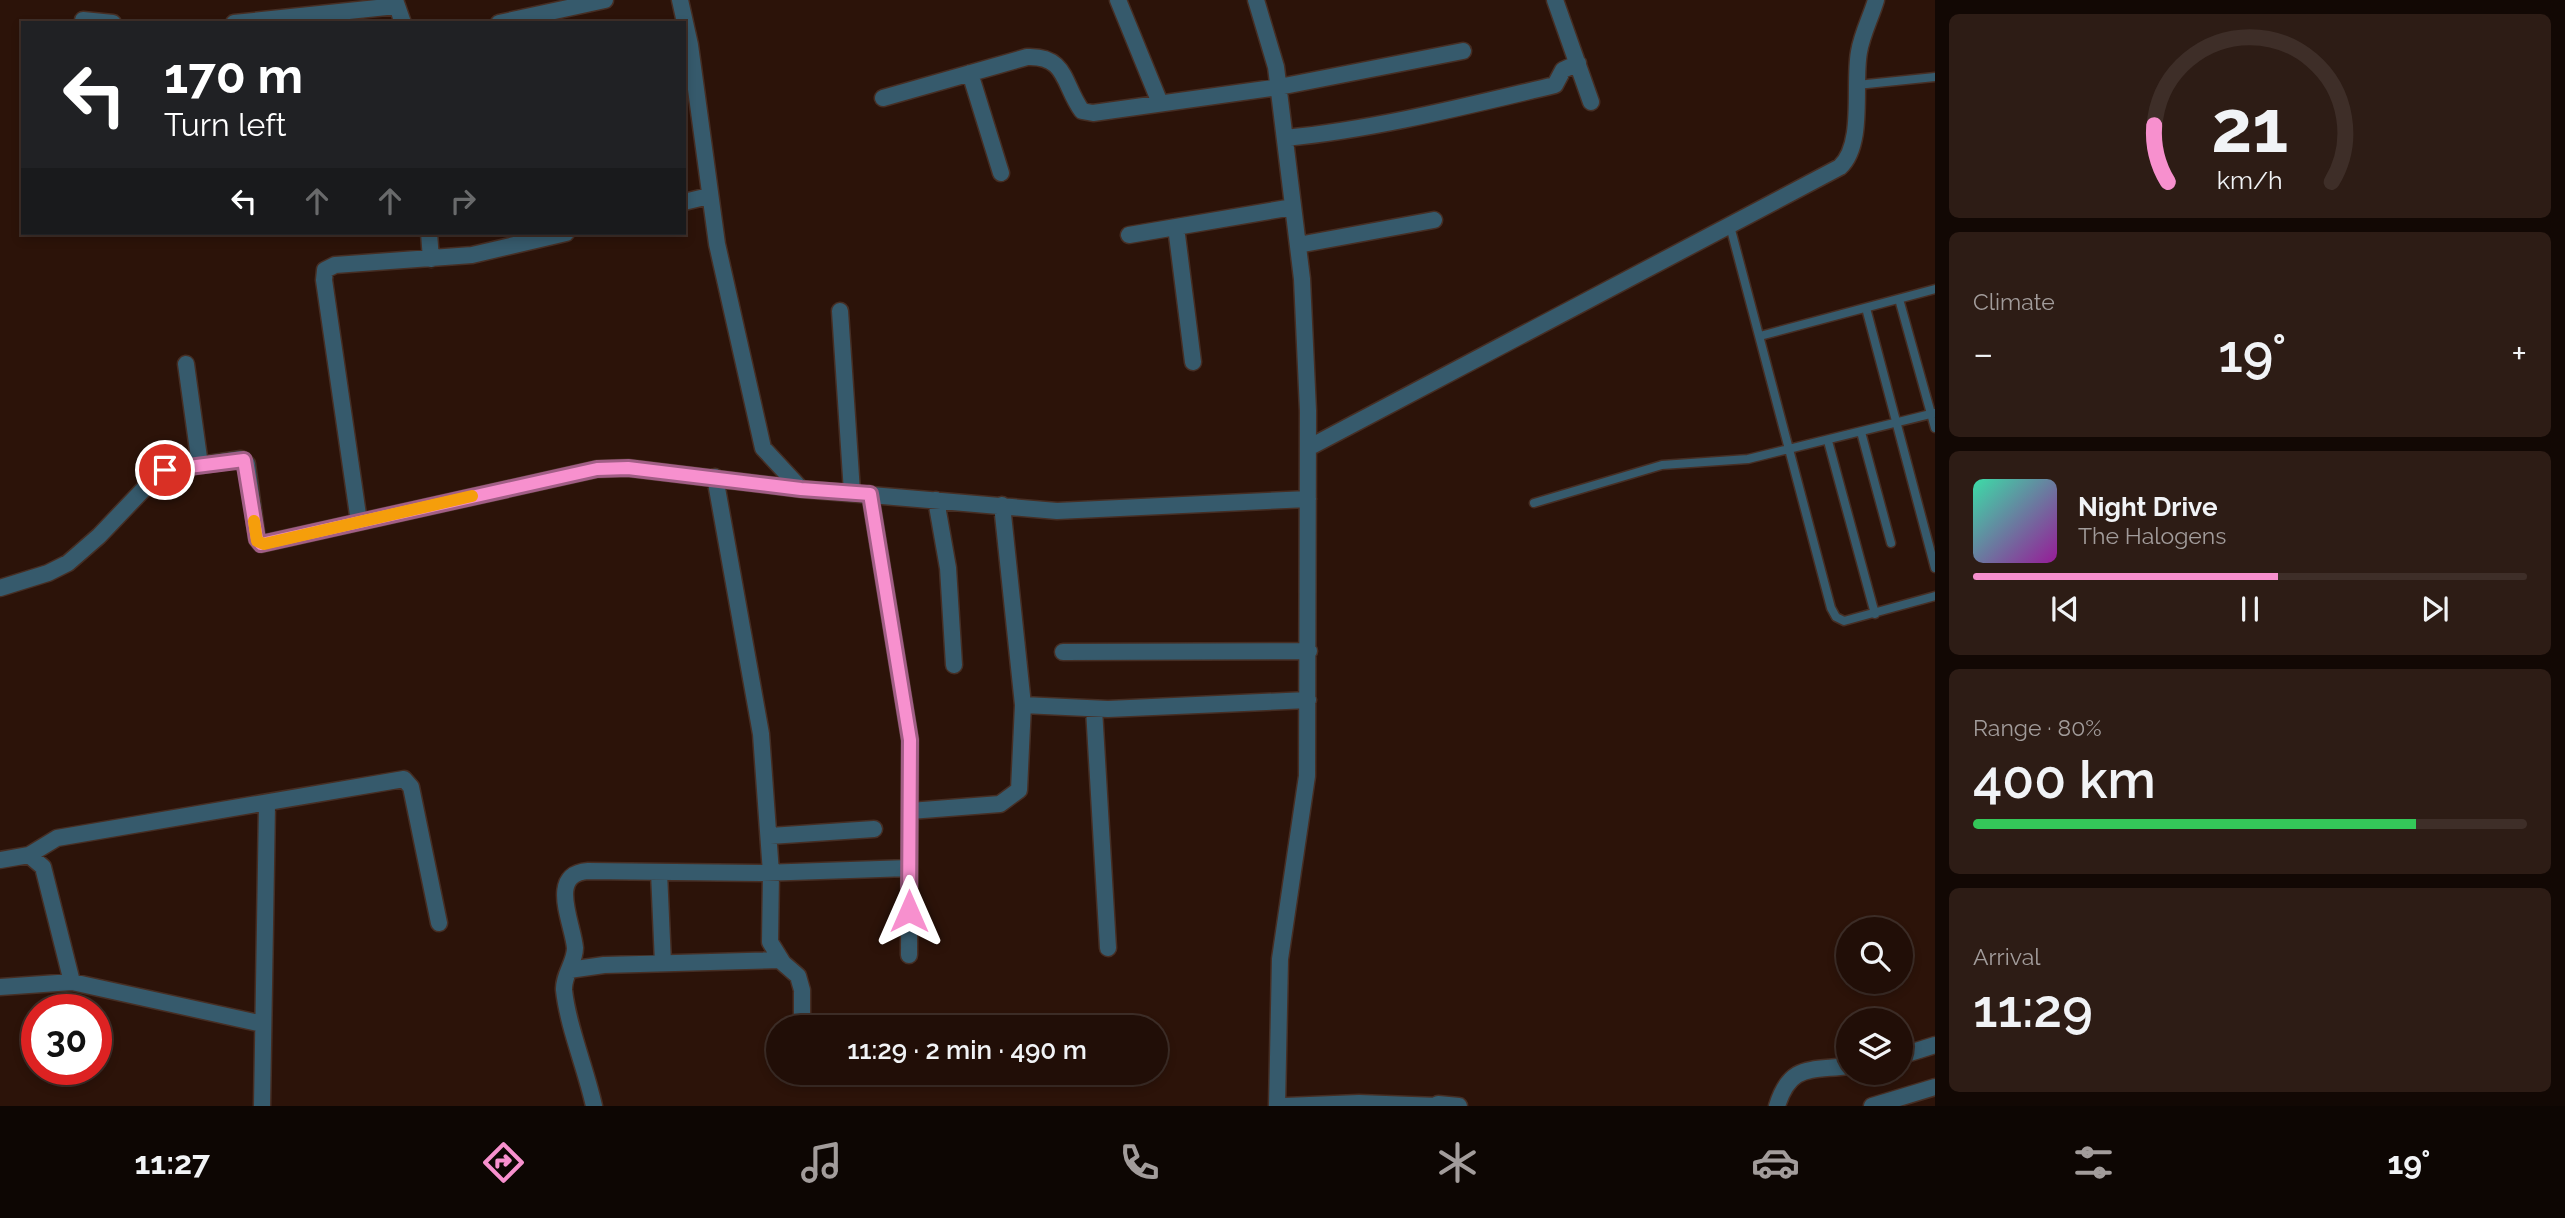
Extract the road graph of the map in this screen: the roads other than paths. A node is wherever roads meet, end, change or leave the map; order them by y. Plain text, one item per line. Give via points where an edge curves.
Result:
1 (606, 0) edge
2 (680, 0) edge
3 (1118, 0) edge
4 (1256, 0) edge
5 (1555, 0) edge
6 (1876, 0) edge
7 (395, 3) edge
8 (83, 20) dead end
9 (93, 21) edge
10 (250, 21) edge
11 (402, 21) edge
12 (508, 21) edge
13 (685, 21) edge
14 (686, 27) edge
15 (1463, 51) dead end
16 (1578, 63) junction
17 (970, 73) junction
18 (1935, 77) edge
19 (1857, 85) junction
20 (1279, 87) junction
21 (883, 98) dead end
22 (1591, 102) dead end
23 (1160, 103) junction
24 (1285, 138) junction
25 (1001, 173) dead end
26 (709, 196) junction
27 (686, 202) edge
28 (1293, 207) junction
29 (1434, 220) dead end
30 (1730, 226) junction
31 (1176, 227) junction
32 (429, 235) edge
33 (558, 235) edge
34 (1129, 235) dead end
35 (1298, 245) junction
36 (431, 258) junction
37 (1935, 290) edge
38 (1899, 299) junction
39 (1866, 308) junction
40 (840, 311) dead end
41 (1760, 336) junction
42 (1193, 362) dead end
43 (186, 364) dead end
44 (1933, 414) edge
45 (1896, 423) junction
46 (1935, 428) edge
47 (1861, 432) junction
48 (1828, 440) junction
49 (1308, 448) junction
50 (1790, 450) junction
51 (200, 465) junction
52 (715, 477) junction
53 (801, 489) junction
54 (852, 492) junction
55 (870, 494) junction
56 (1308, 499) junction
57 (936, 500) junction
58 (1534, 503) dead end
59 (1002, 505) junction
60 (359, 522) junction
61 (1891, 542) dead end
62 (1935, 568) edge
63 (0, 588) edge
64 (1935, 596) edge
65 (1874, 614) junction
66 (1309, 651) junction
67 (1063, 652) dead end
68 (954, 665) dead end
69 (1308, 700) junction
70 (1023, 705) junction
71 (1094, 709) junction
72 (267, 803) junction
73 (910, 811) junction
74 (874, 829) dead end
75 (770, 835) junction
76 (29, 855) junction
77 (0, 860) edge
78 (909, 868) junction
79 (659, 872) junction
80 (771, 873) junction
81 (439, 923) dead end
82 (1108, 948) dead end
83 (909, 955) dead end
84 (781, 960) junction
85 (663, 963) junction
86 (569, 970) junction
87 (72, 982) junction
88 (0, 987) edge
89 (802, 1015) edge
90 (263, 1024) junction
91 (1935, 1045) edge
92 (1913, 1052) edge
93 (1836, 1068) edge
94 (1935, 1087) edge
95 (1438, 1105) edge
96 (262, 1106) edge
97 (594, 1106) edge
98 (1277, 1106) edge
99 (1285, 1106) edge
100 (1459, 1106) edge
101 (1777, 1106) edge
102 (1872, 1106) edge

1 - 12 street
2 - 13 street
3 - 23 street
4 - 20 street
5 - 16 street
6 - 19 street via 1859,51
7 - 10 street
7 - 11 street
8 - 9 street
14 - 26 street
15 - 20 street
16 - 22 street
16 - 24 street via 1563,70 1555,85 1402,121
17 - 21 street
17 - 23 street via 1044,56 1059,68 1082,111
17 - 25 street
18 - 19 lane
19 - 30 street via 1849,159
20 - 23 street
20 - 24 street
24 - 28 street
26 - 27 street
26 - 53 street via 763,449
28 - 31 street
28 - 35 street
29 - 35 street
30 - 41 lane
30 - 49 street
31 - 34 street
31 - 42 street
32 - 36 street
33 - 36 street via 486,253
35 - 49 street
36 - 60 street via 335,265 324,274
37 - 38 lane
38 - 39 lane
38 - 44 lane
39 - 41 lane
39 - 45 lane
40 - 54 street
41 - 50 lane
43 - 51 street
44 - 45 lane
44 - 46 lane
45 - 47 lane
45 - 62 lane
47 - 48 lane
47 - 61 lane
48 - 50 lane
48 - 65 lane
49 - 56 street
50 - 58 lane via 1725,463 1662,465
50 - 65 lane via 1831,608 1844,621
51 - 60 street via 246,461 261,544
51 - 63 street via 157,473 68,563
52 - 53 street
52 - 60 street via 597,469
52 - 75 street via 757,706
53 - 54 street
54 - 55 street
55 - 57 street
55 - 73 street via 910,740
56 - 59 street via 1057,511
56 - 66 street
57 - 59 street
57 - 68 street via 948,568
59 - 70 street
64 - 65 lane
66 - 67 street
66 - 69 street
69 - 71 street
69 - 98 street via 1307,776 1280,959
70 - 71 street
70 - 73 street via 1019,790 1012,797 1000,804
71 - 82 street
72 - 76 street via 57,838
72 - 81 street via 408,780
72 - 90 street
73 - 78 street
74 - 75 street
75 - 80 street
76 - 77 street
76 - 87 street via 43,867
78 - 80 street
78 - 83 street
79 - 80 street
79 - 85 street
79 - 86 street via 582,872 570,877 564,889 575,949
80 - 84 street via 770,942
84 - 85 street
84 - 89 street via 798,976
85 - 86 street
86 - 97 street via 565,994
87 - 88 street
87 - 90 street
90 - 96 street
91 - 92 street
93 - 101 street via 1793,1076 1784,1085
94 - 102 street
95 - 99 street via 1359,1102
95 - 100 street

